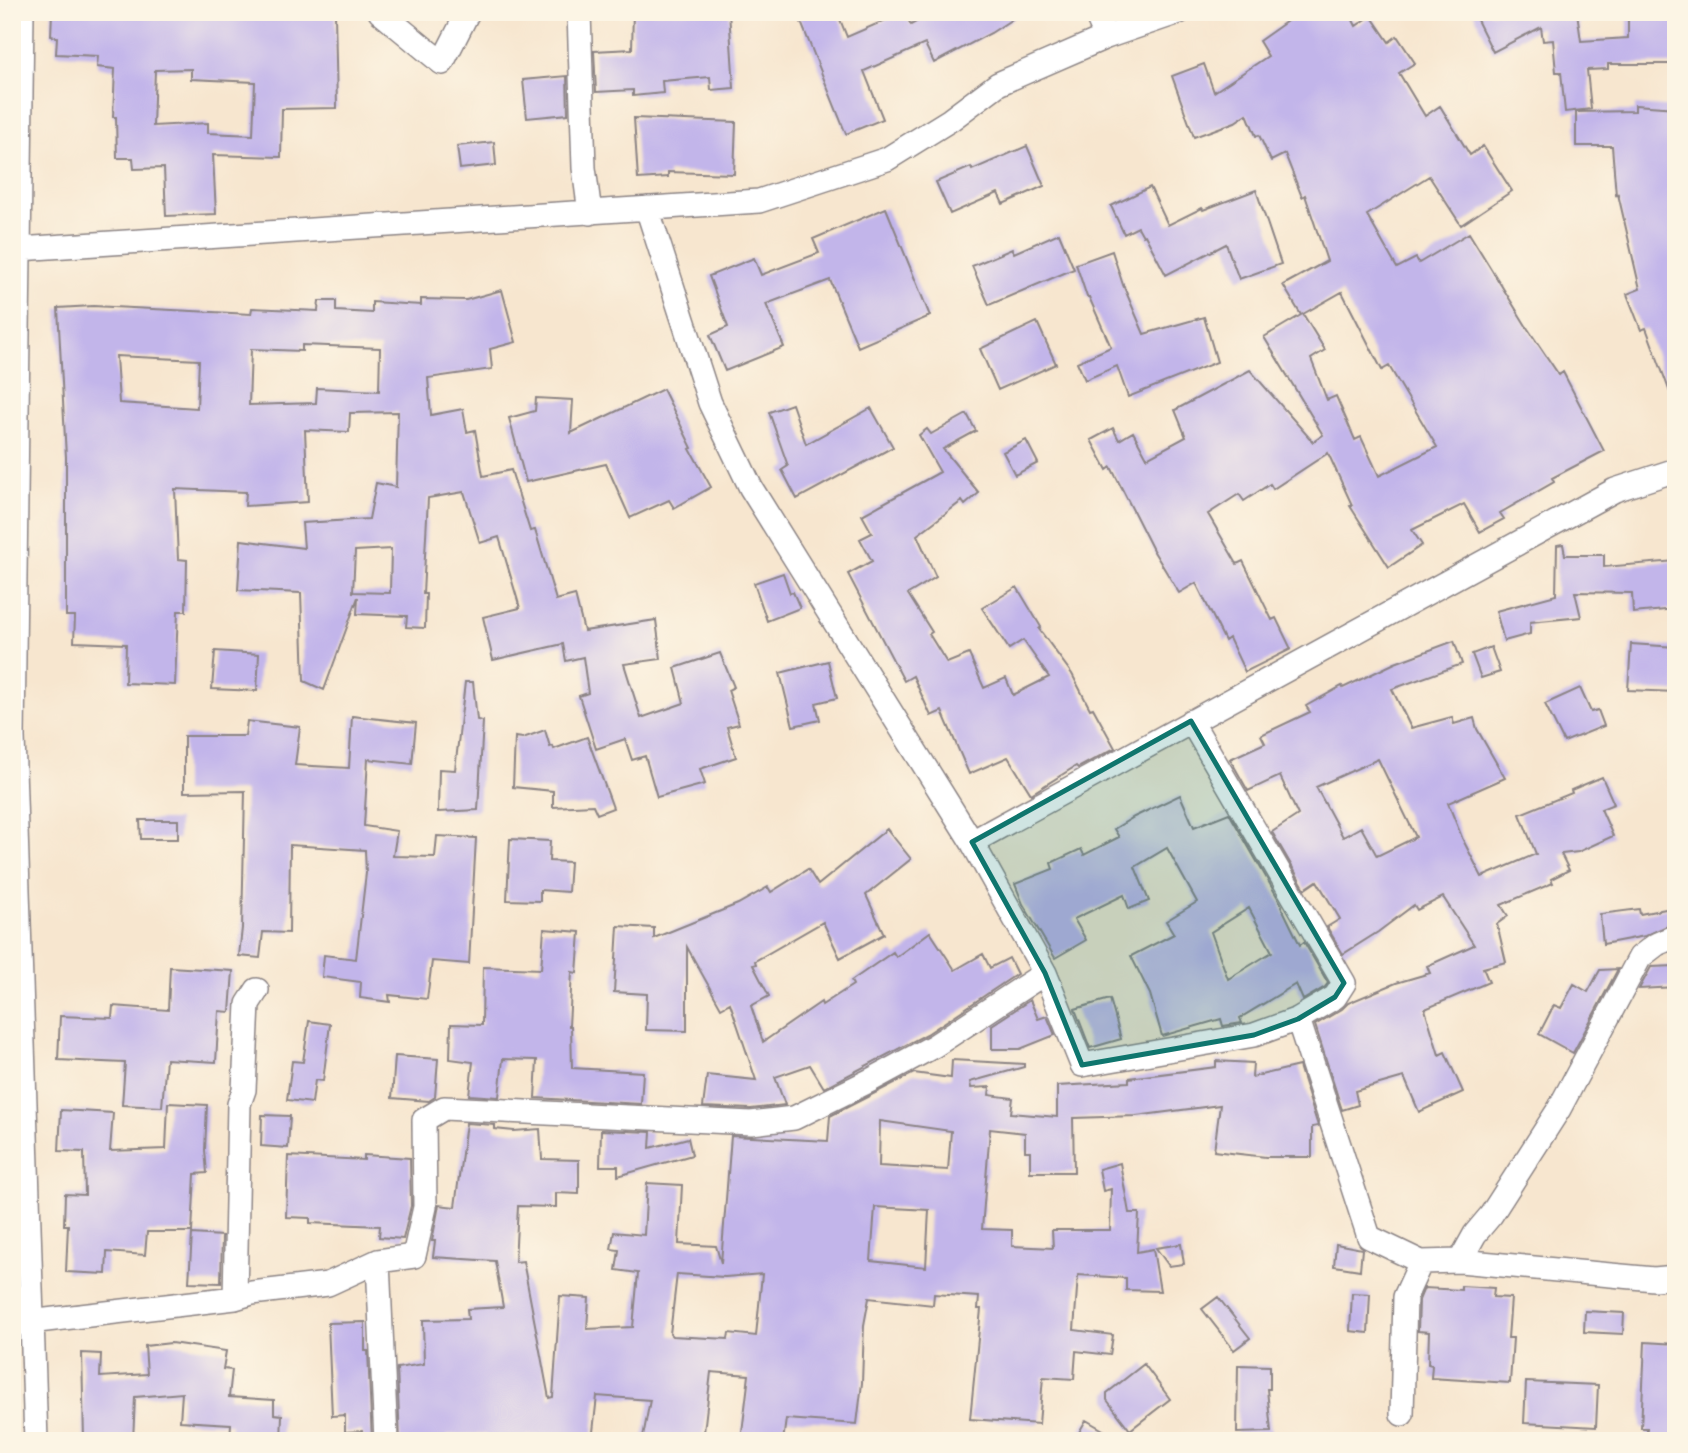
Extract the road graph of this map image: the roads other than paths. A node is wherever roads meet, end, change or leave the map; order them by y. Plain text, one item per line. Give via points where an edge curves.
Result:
1 (22, 12) edge
2 (380, 12) edge
3 (468, 12) edge
4 (579, 12) edge
5 (1095, 12) edge
6 (1179, 12) edge
7 (1107, 37) junction
8 (647, 208) junction
9 (16, 212) edge
10 (590, 213) junction
11 (19, 249) junction
12 (1676, 470) edge
13 (1191, 721) junction
14 (13, 737) edge
15 (972, 842) junction
16 (1676, 936) edge
17 (1045, 973) junction
18 (257, 990) dead end
19 (1297, 1019) junction
20 (378, 1261) junction
21 (1460, 1261) junction
22 (1421, 1262) junction
23 (1676, 1277) edge
24 (235, 1298) junction
25 (21, 1324) edge
26 (1402, 1414) dead end
27 (36, 1441) edge
28 (386, 1441) edge

1 - 9 street
2 - 3 street via 442,63
4 - 10 street via 584,168
5 - 7 street
6 - 7 street
7 - 8 street via 998,84 887,159 759,201
8 - 10 street
8 - 15 street via 710,403 751,488
9 - 11 street
10 - 11 street
11 - 14 street
12 - 13 street via 1615,490
13 - 15 street
13 - 19 street via 1344,983 1335,997
14 - 25 street
15 - 17 street
16 - 21 street via 1640,957 1559,1109
17 - 19 street via 1082,1065 1254,1035
17 - 20 street via 934,1046 794,1118 751,1123 444,1108 424,1120 425,1207 414,1256
18 - 24 street via 248,1004 244,1090 239,1104
19 - 22 street via 1368,1237
20 - 24 street via 328,1284
20 - 28 street
21 - 22 street
21 - 23 street via 1654,1279
22 - 26 street via 1405,1297
24 - 25 street
25 - 27 street

